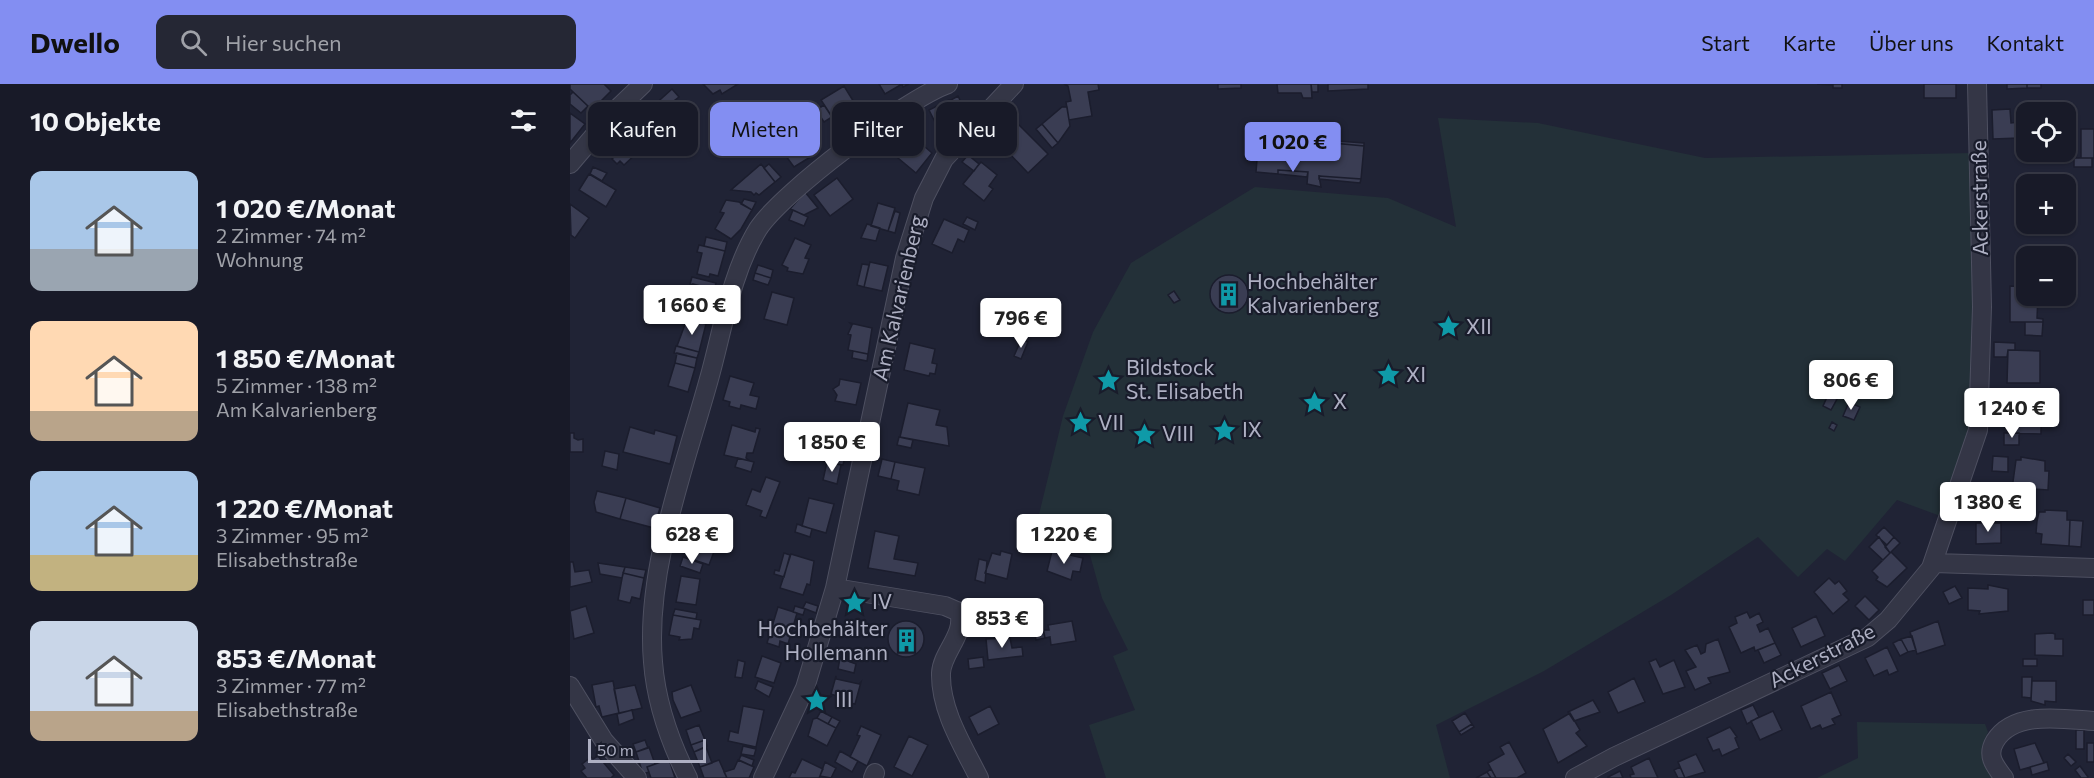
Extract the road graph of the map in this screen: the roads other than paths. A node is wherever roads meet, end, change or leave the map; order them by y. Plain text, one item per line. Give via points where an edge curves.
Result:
1 (643, 84) edge
2 (948, 84) edge
3 (1014, 84) edge
4 (1977, 84) edge
5 (570, 164) edge
6 (1934, 563) junction
7 (2094, 568) edge
8 (835, 588) junction
9 (570, 686) edge
10 (2094, 721) edge
11 (637, 778) edge
12 (688, 778) edge
13 (763, 778) edge
14 (979, 778) edge
15 (1575, 778) edge
16 (2004, 778) edge

1 - 5 street
2 - 12 street via 917,99 783,199 759,227 738,271 661,555 652,627 658,695
3 - 8 street, Am Kalvarienberg via 944,159 918,213
4 - 6 street, Ackerstraße via 1982,307 1979,420
6 - 7 street
6 - 15 street, Ackerstraße via 1905,601 1868,637
8 - 13 street, Am Kalvarienberg via 805,688
8 - 14 street via 945,606 959,612 959,628 944,661 941,681 952,724
9 - 11 street via 604,741
10 - 16 street via 2032,719 2006,729 1990,750 1992,762

